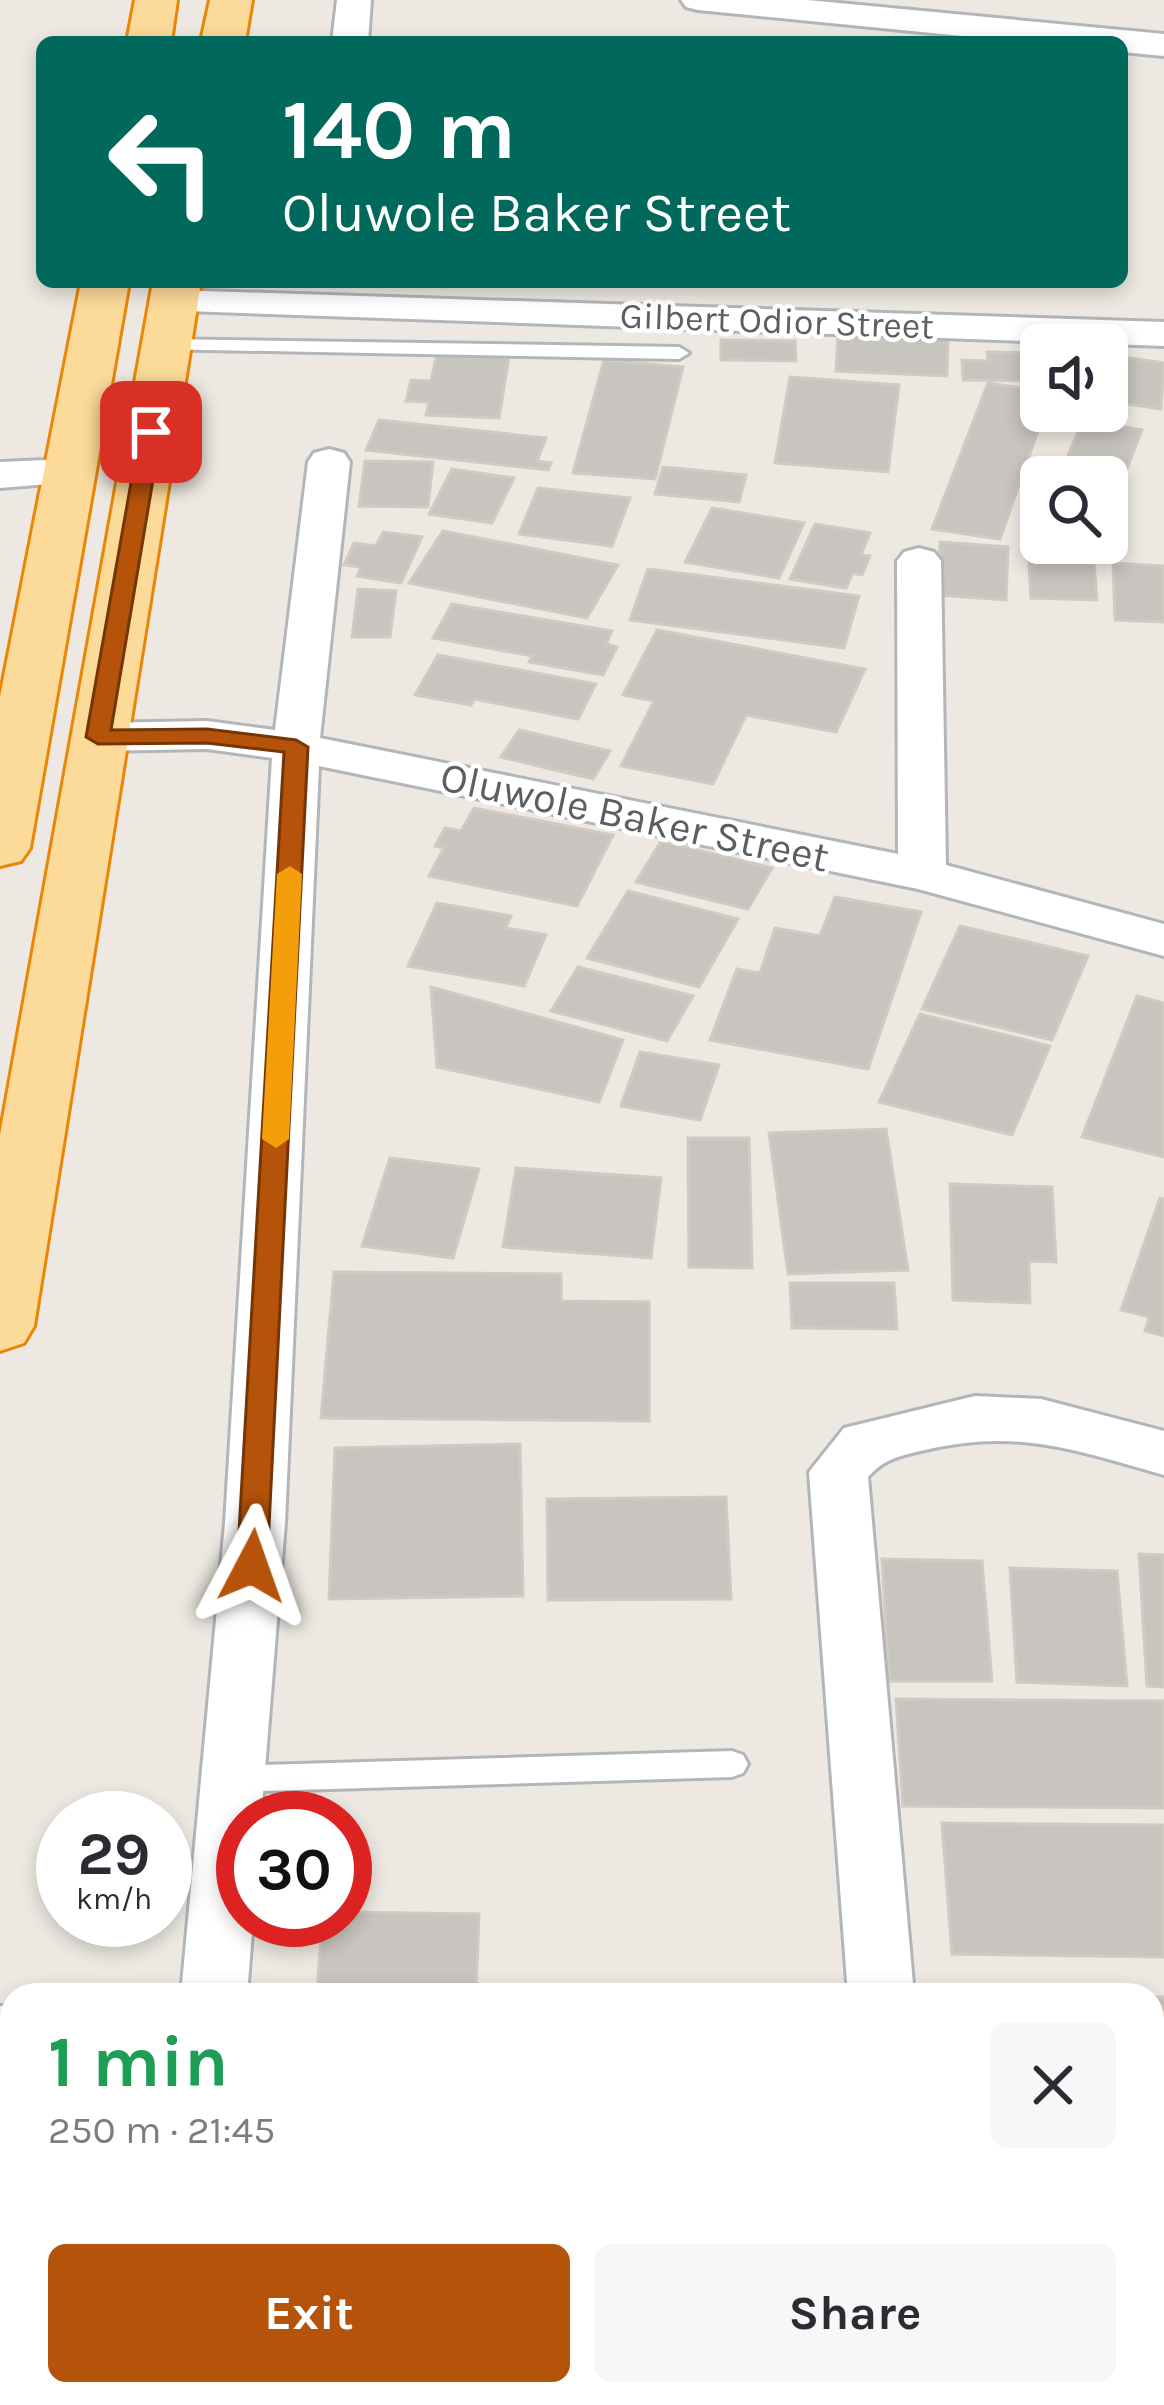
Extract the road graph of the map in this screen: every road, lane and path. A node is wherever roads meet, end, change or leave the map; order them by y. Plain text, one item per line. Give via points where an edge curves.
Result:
1 (156, 0) edge
2 (231, 0) edge
3 (354, 0) edge
4 (698, 0) edge
5 (810, 6) edge
6 (1024, 16) edge
7 (870, 29) edge
8 (150, 36) edge
9 (224, 36) edge
10 (351, 36) edge
11 (1117, 36) edge
12 (1128, 38) edge
13 (1164, 46) edge
14 (104, 288) edge
15 (327, 293) edge
16 (172, 310) edge
17 (1164, 334) edge
18 (680, 353) dead end
19 (328, 462) dead end
20 (70, 472) junction
21 (0, 475) edge
22 (919, 561) dead end
23 (98, 737) junction
24 (296, 747) junction
25 (0, 848) edge
26 (922, 874) junction
27 (1164, 940) edge
28 (0, 1325) edge
29 (1164, 1453) edge
30 (732, 1764) dead end
31 (233, 1779) junction
32 (215, 1983) edge
33 (880, 1983) edge

1 - 8 highway
2 - 9 highway
3 - 10 street
4 - 5 street
5 - 7 street
6 - 7 street
6 - 11 street
12 - 13 street
14 - 20 highway
15 - 16 street, Gilbert Odior Street
15 - 17 street, Gilbert Odior Street
16 - 18 lane
16 - 23 highway
19 - 24 street
20 - 21 street
20 - 25 highway
22 - 26 street
23 - 24 street, Oluwole Baker Street via 207,736
23 - 28 highway
24 - 26 street, Oluwole Baker Street
24 - 31 street via 255,1523
26 - 27 street, Oluwole Baker Street
29 - 33 street via 1041,1420 976,1417 864,1443 838,1472
30 - 31 lane
31 - 32 street

